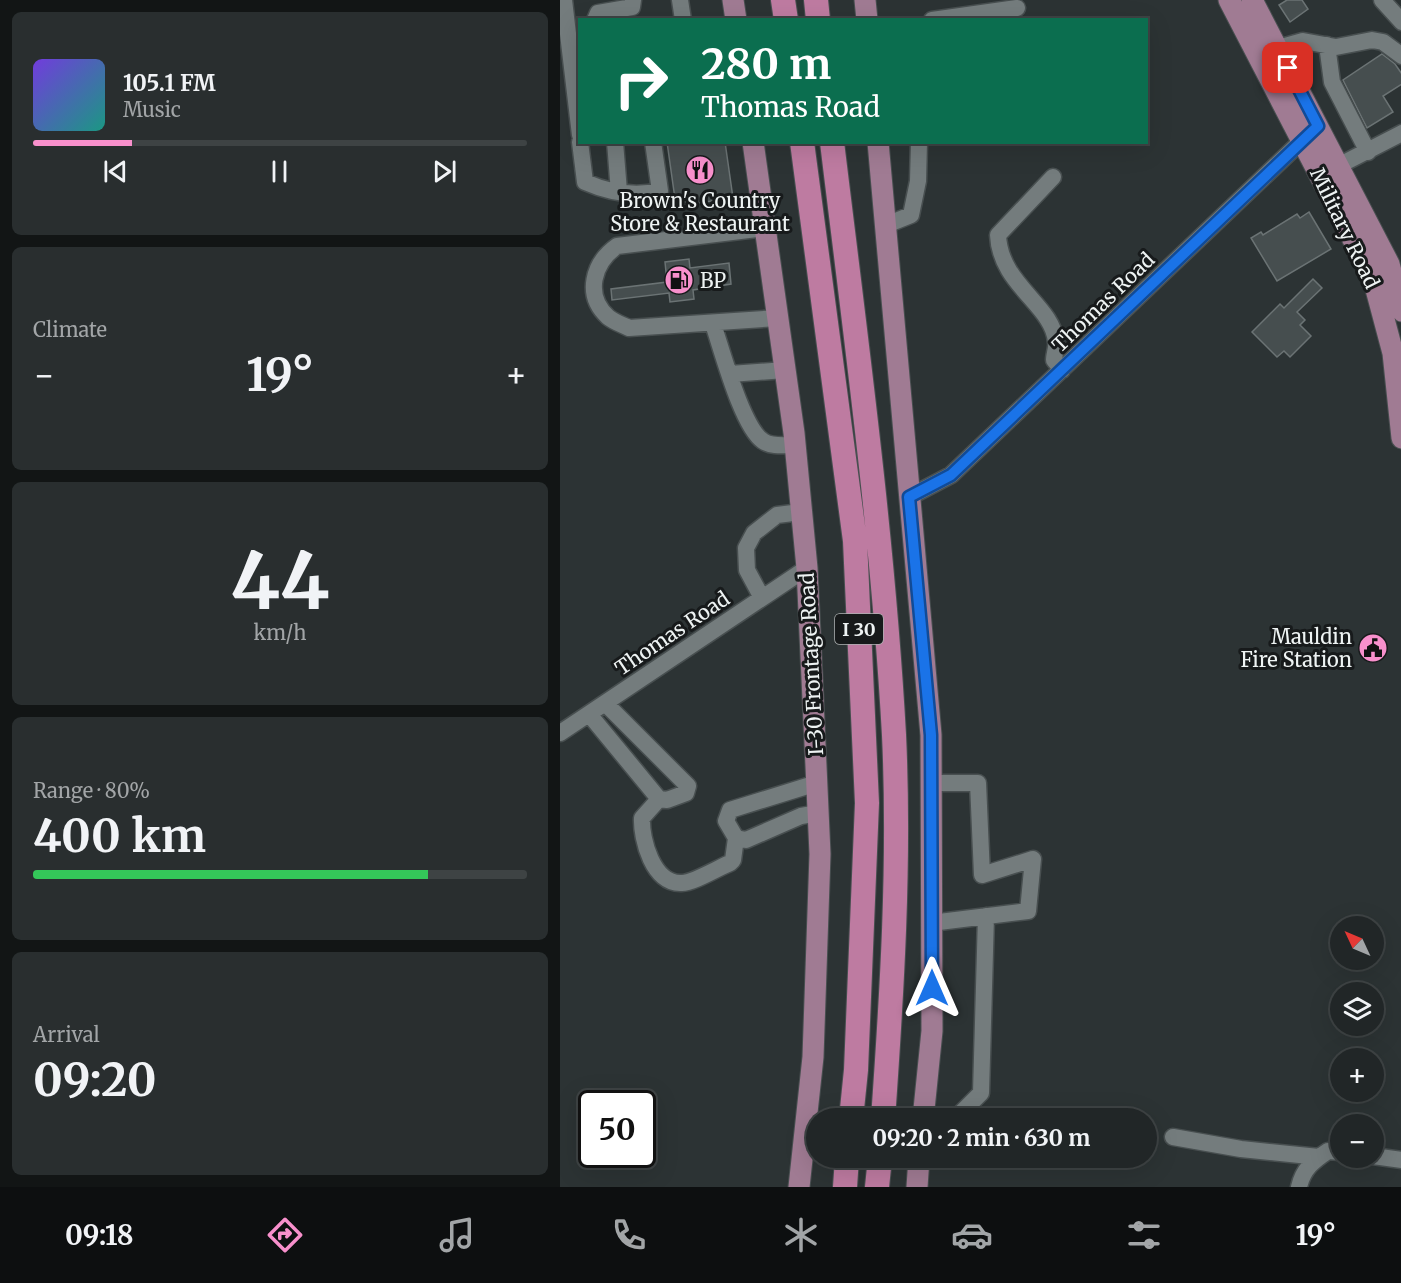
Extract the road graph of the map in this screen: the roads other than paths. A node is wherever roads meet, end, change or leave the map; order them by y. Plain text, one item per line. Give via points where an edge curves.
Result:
1 (564, 0) edge
2 (634, 0) edge
3 (680, 0) edge
4 (733, 0) edge
5 (783, 0) edge
6 (816, 0) edge
7 (865, 0) edge
8 (1229, 0) edge
9 (1252, 0) edge
10 (1382, 0) edge
11 (978, 6) edge
12 (1017, 8) dead end
13 (596, 18) edge
14 (683, 18) edge
15 (736, 18) edge
16 (786, 18) edge
17 (818, 18) edge
18 (867, 18) edge
19 (939, 18) edge
20 (1402, 22) edge
21 (1327, 45) junction
22 (1278, 48) junction
23 (1402, 56) edge
24 (578, 124) edge
25 (1318, 126) junction
26 (1402, 133) edge
27 (1301, 141) junction
28 (580, 144) edge
29 (615, 144) edge
30 (653, 144) edge
31 (753, 144) edge
32 (802, 144) edge
33 (832, 144) edge
34 (878, 144) edge
35 (919, 144) edge
36 (1368, 152) junction
37 (1338, 166) junction
38 (1053, 177) dead end
39 (619, 192) junction
40 (886, 225) junction
41 (765, 228) junction
42 (1395, 259) edge
43 (1402, 311) edge
44 (778, 318) junction
45 (713, 324) junction
46 (785, 370) junction
47 (1062, 370) junction
48 (730, 374) junction
49 (1402, 438) edge
50 (795, 445) junction
51 (909, 497) junction
52 (801, 512) junction
53 (807, 568) junction
54 (762, 598) junction
55 (605, 703) junction
56 (589, 714) junction
57 (560, 733) edge
58 (817, 783) junction
59 (931, 783) junction
60 (659, 799) junction
61 (818, 813) junction
62 (736, 838) junction
63 (986, 916) junction
64 (931, 923) junction
65 (852, 1108) edge
66 (884, 1108) edge
67 (924, 1108) edge
68 (966, 1108) edge
69 (1173, 1137) dead end
70 (1330, 1151) edge
71 (1319, 1157) junction
72 (1384, 1158) edge
73 (1402, 1160) edge
74 (846, 1168) edge
75 (879, 1168) edge
76 (918, 1168) edge
77 (799, 1187) edge
78 (845, 1187) edge
79 (877, 1187) edge
80 (917, 1187) edge
81 (1299, 1187) edge

1 - 24 street
2 - 13 street via 632,7 598,13
3 - 14 street
4 - 15 main road
5 - 16 highway
6 - 17 highway
7 - 18 main road
8 - 27 main road, Military Road
9 - 22 main road, Military Road
10 - 20 street
11 - 12 street
11 - 19 street
21 - 22 street via 1303,41
21 - 23 street via 1372,40 1383,42
21 - 36 street via 1332,82
22 - 25 main road, Military Road
25 - 27 street, Thomas Road
25 - 37 main road, Military Road
26 - 36 street
27 - 47 street, Thomas Road
27 - 49 main road, Military Road via 1373,278 1393,353
28 - 39 street via 585,182
29 - 39 street
30 - 39 street via 660,191 637,196
31 - 41 main road, I-30 Frontage Road
32 - 65 highway, I 30 via 855,541 867,803
33 - 66 highway, I 30 via 882,559 894,738 894,961
34 - 40 main road
35 - 40 street via 918,181 911,215
36 - 37 street
37 - 42 main road, Military Road
38 - 47 street via 998,235 999,252 1020,288 1050,322 1056,342 1054,360
40 - 51 main road
41 - 44 main road, I-30 Frontage Road
41 - 45 street via 617,246 604,255 593,288 597,303 609,318 629,328
42 - 43 main road, Military Road
44 - 45 street
44 - 46 main road, I-30 Frontage Road
45 - 48 street
46 - 48 street
46 - 50 main road, I-30 Frontage Road
47 - 51 street, Thomas Road via 951,475
48 - 50 street via 749,426 763,441
50 - 52 main road, I-30 Frontage Road
51 - 59 main road via 931,735
52 - 53 main road, I-30 Frontage Road
52 - 54 street via 777,515 754,534 746,548 747,570
53 - 54 street, Thomas Road
53 - 58 main road, I-30 Frontage Road
54 - 55 street, Thomas Road
55 - 56 street, Thomas Road
55 - 60 street via 688,786 686,793
56 - 57 street, Thomas Road
56 - 60 street
58 - 61 main road, I-30 Frontage Road
58 - 62 street via 730,810 726,821
59 - 63 street via 978,783 982,875 1033,859 1028,911
59 - 64 main road
60 - 62 street via 642,818 641,828 655,868 672,881 682,883 730,863
61 - 62 street via 746,840
61 - 77 main road, I-30 Frontage Road via 813,1057
63 - 64 street
63 - 68 street via 981,1093
64 - 67 main road via 932,1031
69 - 71 street
70 - 71 street
71 - 81 street via 1302,1175
72 - 73 street
74 - 78 highway
75 - 79 highway
76 - 80 main road

